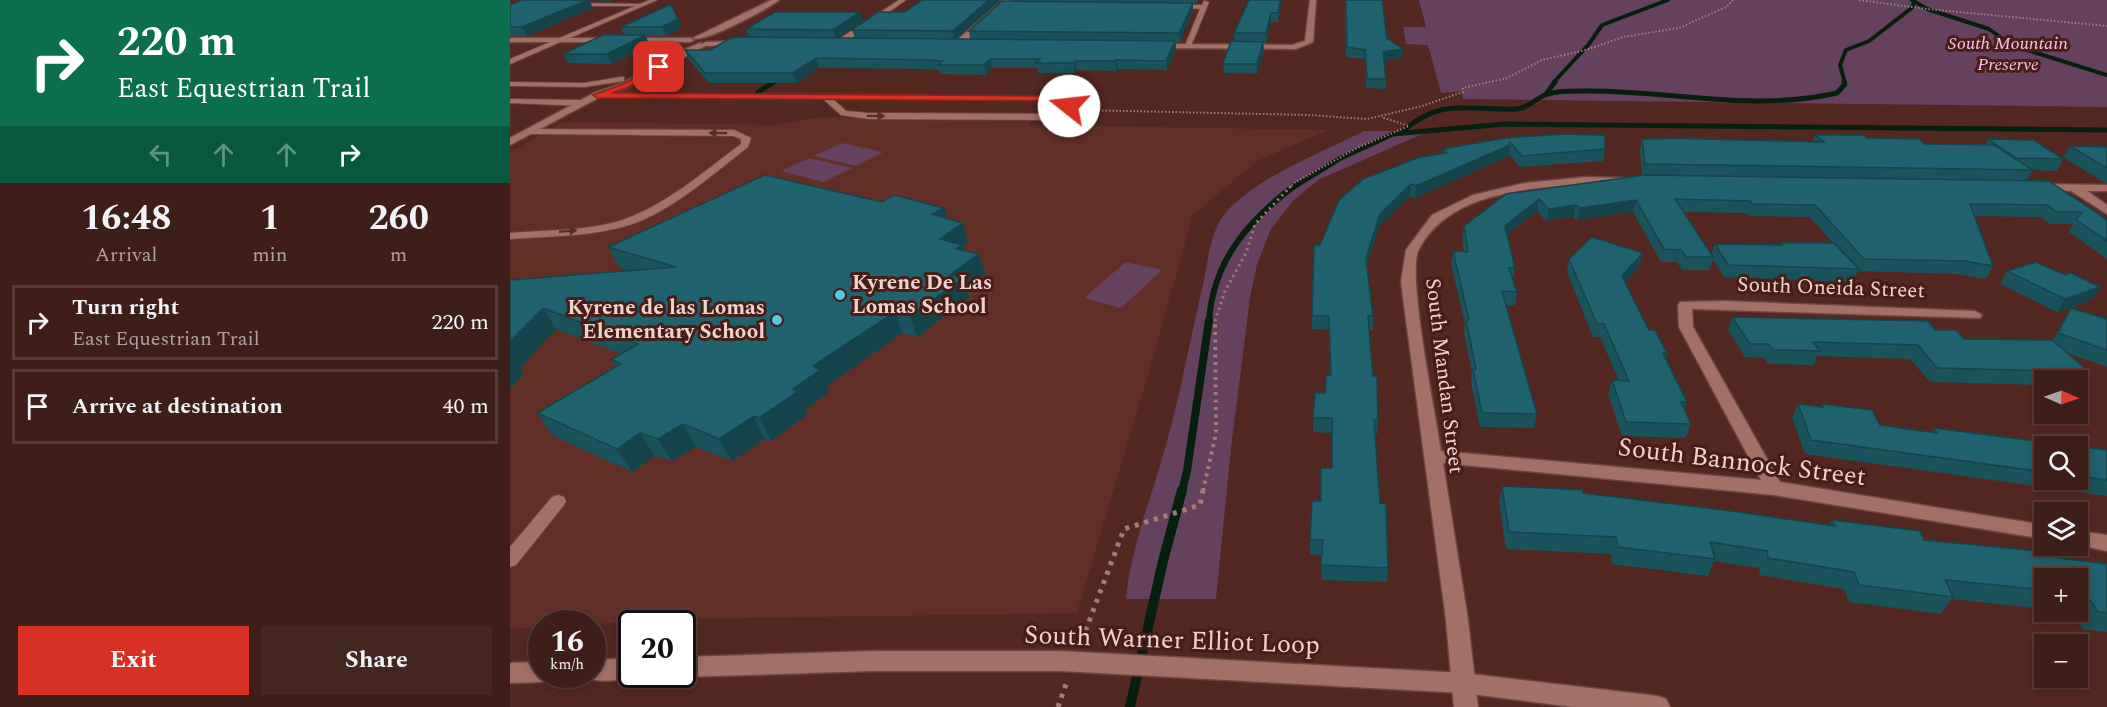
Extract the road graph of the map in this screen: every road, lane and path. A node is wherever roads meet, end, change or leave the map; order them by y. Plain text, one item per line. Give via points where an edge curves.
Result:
1 (654, 0) edge
2 (776, 0) edge
3 (903, 0) edge
4 (1313, 0) edge
5 (1733, 0) edge
6 (1859, 0) edge
7 (564, 4) edge
8 (644, 4) junction
9 (1007, 4) edge
10 (1206, 4) edge
11 (1168, 7) edge
12 (731, 24) junction
13 (2107, 26) edge
14 (510, 40) edge
15 (560, 41) junction
16 (699, 42) junction
17 (825, 43) edge
18 (839, 43) junction
19 (851, 43) edge
20 (947, 43) edge
21 (959, 44) junction
22 (971, 44) edge
23 (1151, 46) edge
24 (1187, 46) junction
25 (510, 62) edge
26 (621, 79) junction
27 (510, 84) edge
28 (597, 95) junction
29 (824, 96) junction
30 (510, 101) edge
31 (583, 103) junction
32 (1067, 110) junction
33 (1381, 117) junction
34 (530, 131) junction
35 (510, 142) edge
36 (1633, 181) edge
37 (2025, 186) edge
38 (2073, 187) junction
39 (2107, 188) edge
40 (2107, 210) edge
41 (510, 236) edge
42 (1975, 315) dead end
43 (1432, 456) junction
44 (1774, 488) junction
45 (558, 501) dead end
46 (2034, 530) edge
47 (2088, 540) edge
48 (2107, 543) edge
49 (510, 560) edge
50 (1074, 662) junction
51 (696, 667) edge
52 (528, 673) edge
53 (510, 674) edge
54 (1464, 683) junction
55 (1058, 707) edge
56 (1466, 707) edge
57 (1658, 707) edge

1 - 8 lane
2 - 12 street
3 - 18 lane
4 - 24 street via 1309,42 1303,45
5 - 33 path via 1726,7 1678,28 1623,37 1542,60 1507,78 1462,88 1462,92 1432,103
6 - 13 path
7 - 8 lane
8 - 15 lane
9 - 21 street
10 - 11 lane
10 - 24 lane
12 - 16 street
12 - 16 street
14 - 15 street
15 - 16 street
15 - 25 lane
16 - 26 street
16 - 28 street via 626,85
17 - 18 street
18 - 19 street
20 - 21 street
21 - 22 street
23 - 24 street
26 - 27 lane via 584,85
26 - 28 street
28 - 29 lane
28 - 31 street
29 -> 32 lane via 844,113 855,115 1044,117
29 - 32 lane via 1056,98 1068,101
30 - 31 lane
31 - 34 street
32 - 33 path
33 - 50 path via 1409,126 1357,148 1294,183 1255,224 1215,320 1216,433 1200,505 1124,529
34 - 35 street
41 -> 34 lane via 616,225 642,215 673,198 745,145 746,138 734,133
36 - 43 street, South Mandan Street via 1586,180 1525,186 1477,197 1436,218 1412,250 1408,282
37 - 38 street
38 - 39 street
38 - 40 street
42 - 44 street, South Oneida Street via 1684,305 1686,327
43 - 44 street, South Bannock Street
43 - 54 street, South Mandan Street
44 - 46 street, South Bannock Street
45 - 49 lane
47 - 48 street
50 - 51 street, South Warner Elliot Loop via 873,661
50 - 54 street, South Warner Elliot Loop
50 - 55 path
52 - 53 street
54 - 56 street, South Mandan Street
54 - 57 street, South Warner Elliot Loop

